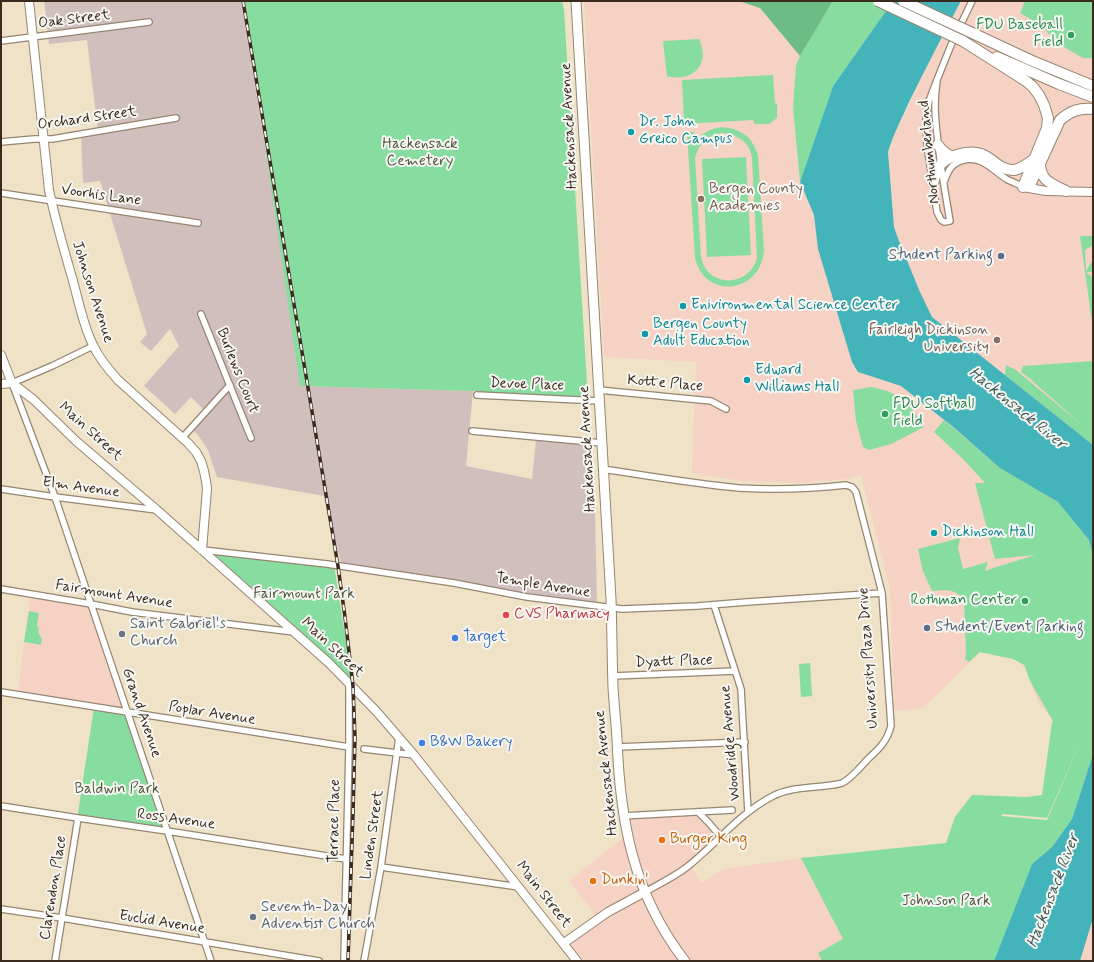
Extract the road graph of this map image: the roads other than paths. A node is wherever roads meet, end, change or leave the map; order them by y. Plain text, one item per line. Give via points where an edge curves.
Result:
1 (29, 1) edge
2 (576, 1) edge
3 (878, 1) edge
4 (903, 1) edge
5 (972, 1) edge
6 (149, 22) dead end
7 (33, 37) junction
8 (1, 41) edge
9 (963, 41) junction
10 (937, 80) junction
11 (1093, 86) edge
12 (1093, 97) edge
13 (1093, 109) edge
14 (176, 118) dead end
15 (44, 139) junction
16 (1, 142) edge
17 (938, 145) junction
18 (952, 157) junction
19 (1036, 162) junction
20 (941, 164) junction
21 (943, 182) junction
22 (933, 184) junction
23 (1026, 187) junction
24 (1066, 191) junction
25 (1093, 192) edge
26 (1, 193) edge
27 (51, 201) junction
28 (198, 223) dead end
29 (201, 314) dead end
30 (93, 346) junction
31 (1, 355) edge
32 (12, 383) junction
33 (1, 384) edge
34 (230, 385) junction
35 (599, 390) junction
36 (477, 395) dead end
37 (600, 400) junction
38 (726, 409) dead end
39 (472, 431) dead end
40 (183, 437) junction
41 (251, 438) dead end
42 (602, 443) junction
43 (603, 469) junction
44 (1, 489) edge
45 (55, 497) junction
46 (157, 510) junction
47 (202, 550) junction
48 (1, 589) edge
49 (882, 593) junction
50 (91, 604) junction
51 (714, 605) junction
52 (611, 608) junction
53 (295, 632) junction
54 (735, 671) junction
55 (613, 676) junction
56 (349, 682) junction
57 (1, 692) edge
58 (128, 713) junction
59 (400, 737) junction
60 (745, 742) junction
61 (617, 747) junction
62 (349, 748) junction
63 (364, 748) dead end
64 (397, 753) junction
65 (414, 755) junction
66 (1, 806) edge
67 (732, 810) dead end
68 (698, 812) junction
69 (748, 812) junction
70 (623, 816) junction
71 (78, 818) junction
72 (167, 831) junction
73 (721, 837) junction
74 (346, 859) junction
75 (381, 867) junction
76 (519, 887) junction
77 (645, 892) junction
78 (1, 909) edge
79 (62, 918) junction
80 (204, 942) junction
81 (564, 943) junction
82 (55, 961) edge
83 (211, 961) edge
84 (319, 961) edge
85 (344, 961) edge
86 (364, 961) edge
87 (577, 961) edge
88 (685, 961) edge

1 - 7 main road, Johnson Avenue
2 - 35 main road, Hackensack Avenue
3 - 9 highway, bridge
4 - 11 highway, bridge
5 - 10 street
6 - 7 street, Oak Street
7 - 8 street, Oak Street
7 - 15 main road, Johnson Avenue
9 - 12 highway via 1018,67
9 - 19 highway via 1026,81 1040,95 1048,118
10 - 17 street, Northumberland via 934,114
10 - 22 street via 926,118
13 - 19 highway via 1080,108 1060,120
14 - 15 street, Orchard Street
15 - 16 street, Orchard Street
15 - 27 main road, Johnson Avenue
17 - 18 highway
17 - 20 street, Northumberland
18 - 19 highway via 960,154 980,154 1006,169 1013,170
18 - 20 highway
19 - 23 highway
19 - 24 highway via 1042,176 1050,184
20 - 21 street, Northumberland
20 - 22 highway
21 - 22 street, Northumberland via 950,221 941,220 937,212
21 - 23 street via 957,162 973,159 980,160 1008,180
23 - 24 main road
24 - 25 main road
26 - 27 street, Voorhis Lane
27 - 28 street, Voorhis Lane
27 - 30 main road, Johnson Avenue
29 - 34 street, Burlews Court
30 - 32 street
30 - 40 main road, Johnson Avenue via 118,380
31 - 32 main road
32 - 33 main road
32 - 45 street, Grand Avenue
32 - 46 main road, Main Street
34 - 40 street
34 - 41 street, Burlews Court
35 - 37 main road, Hackensack Avenue
35 - 38 street, Kotte Place via 711,400
36 - 37 street, Devoe Place
37 - 42 main road, Hackensack Avenue
39 - 42 street
40 - 47 main road, Johnson Avenue via 201,461 206,480
42 - 43 main road, Hackensack Avenue
43 - 49 street, University Plaza Drive via 739,488 784,489 846,485 852,487 856,492
43 - 52 main road, Hackensack Avenue
44 - 45 street, Elm Avenue
45 - 46 street, Elm Avenue
45 - 50 street, Grand Avenue
46 - 47 main road, Main Street
47 - 52 street, Temple Avenue via 327,564
47 - 53 main road, Main Street
48 - 50 street, Fairmount Avenue
49 - 51 street, Temple Avenue
49 - 69 street, University Plaza Drive via 890,726 884,743 843,783 780,792
50 - 53 street, Fairmount Avenue via 132,612
50 - 58 street, Grand Avenue
51 - 52 street, Temple Avenue
51 - 54 street, Woodridge Avenue
52 - 55 main road, Hackensack Avenue
53 - 56 main road, Main Street
54 - 55 street, Dyatt Place
54 - 60 street, Woodridge Avenue via 741,689
55 - 61 main road, Hackensack Avenue
56 - 59 main road, Main Street
56 - 62 street, Terrace Place
57 - 58 street, Poplar Avenue
58 - 62 street, Poplar Avenue
58 - 72 street, Grand Avenue
59 - 64 street, Linden Street
59 - 65 main road, Main Street
60 - 61 street
60 - 69 street, Woodridge Avenue
61 - 70 main road, Hackensack Avenue
62 - 74 street, Terrace Place
63 - 64 street
64 - 65 street
64 - 75 street, Linden Street
65 - 76 main road, Main Street
66 - 71 street, Ross Avenue
67 - 68 street
68 - 70 street
68 - 73 street
69 - 73 street, University Plaza Drive
70 - 77 main road, Hackensack Avenue via 633,861
71 - 72 street, Ross Avenue
71 - 79 street, Clarendon Place
72 - 74 street, Ross Avenue
72 - 80 street, Grand Avenue
73 - 77 street, University Plaza Drive via 675,876
74 - 85 street, Terrace Place
75 - 76 street
75 - 86 street, Linden Street
76 - 81 main road, Main Street
77 - 81 main road, University Plaza Drive via 608,912
77 - 88 main road, Hackensack Avenue via 665,933
78 - 79 street, Euclid Avenue
79 - 80 street, Euclid Avenue
79 - 82 street, Clarendon Place
80 - 83 street, Grand Avenue
80 - 84 street, Euclid Avenue
81 - 87 main road, Main Street

